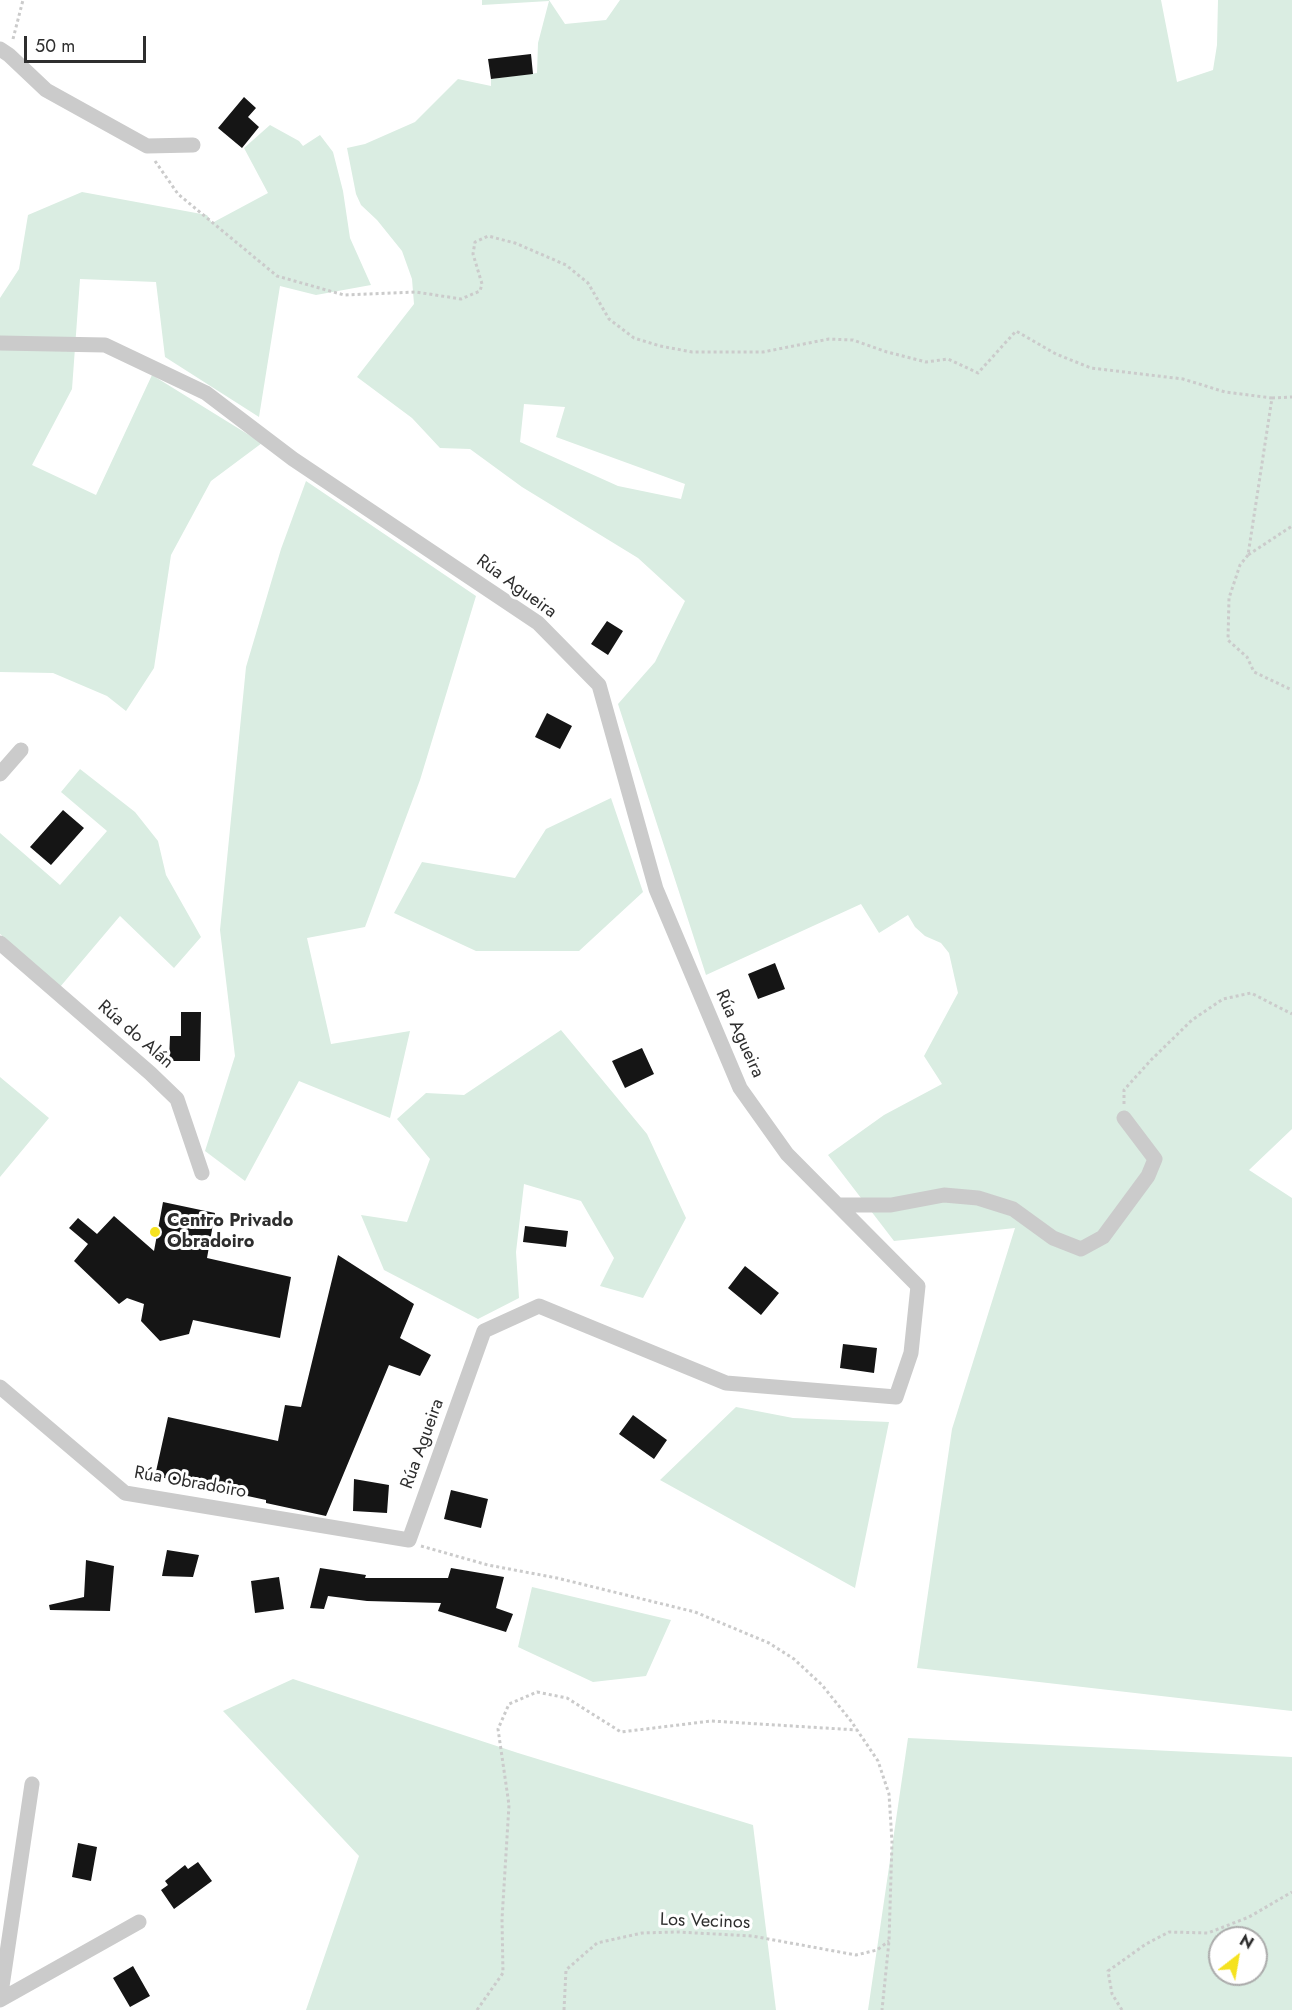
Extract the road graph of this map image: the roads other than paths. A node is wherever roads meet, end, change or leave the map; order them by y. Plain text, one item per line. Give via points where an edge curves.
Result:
1 (4, 52) edge
2 (193, 145) dead end
3 (0, 343) edge
4 (21, 750) dead end
5 (0, 774) edge
6 (3, 952) edge
7 (1124, 1118) road end
8 (202, 1173) dead end
9 (838, 1205) junction
10 (0, 1387) edge
11 (409, 1540) joint
12 (32, 1784) dead end
13 (139, 1922) dead end
14 (0, 2000) edge

1 - 2 street via 46,90 147,146
3 - 9 street, Rúa Agueira via 105,345 206,393 293,459 538,623 598,685 656,889 740,1088 787,1154
4 - 5 street
6 - 8 street, Rúa do Alán via 177,1099
7 - 9 street via 1155,1159 1149,1176 1103,1237 1081,1249 1053,1238 1013,1209 978,1198 944,1195 891,1205
9 - 11 street, Rúa Agueira via 918,1286 911,1353 896,1397 726,1383 539,1306 484,1331
10 - 11 street, Rúa Obradoiro via 125,1493
12 - 14 street
13 - 14 street

